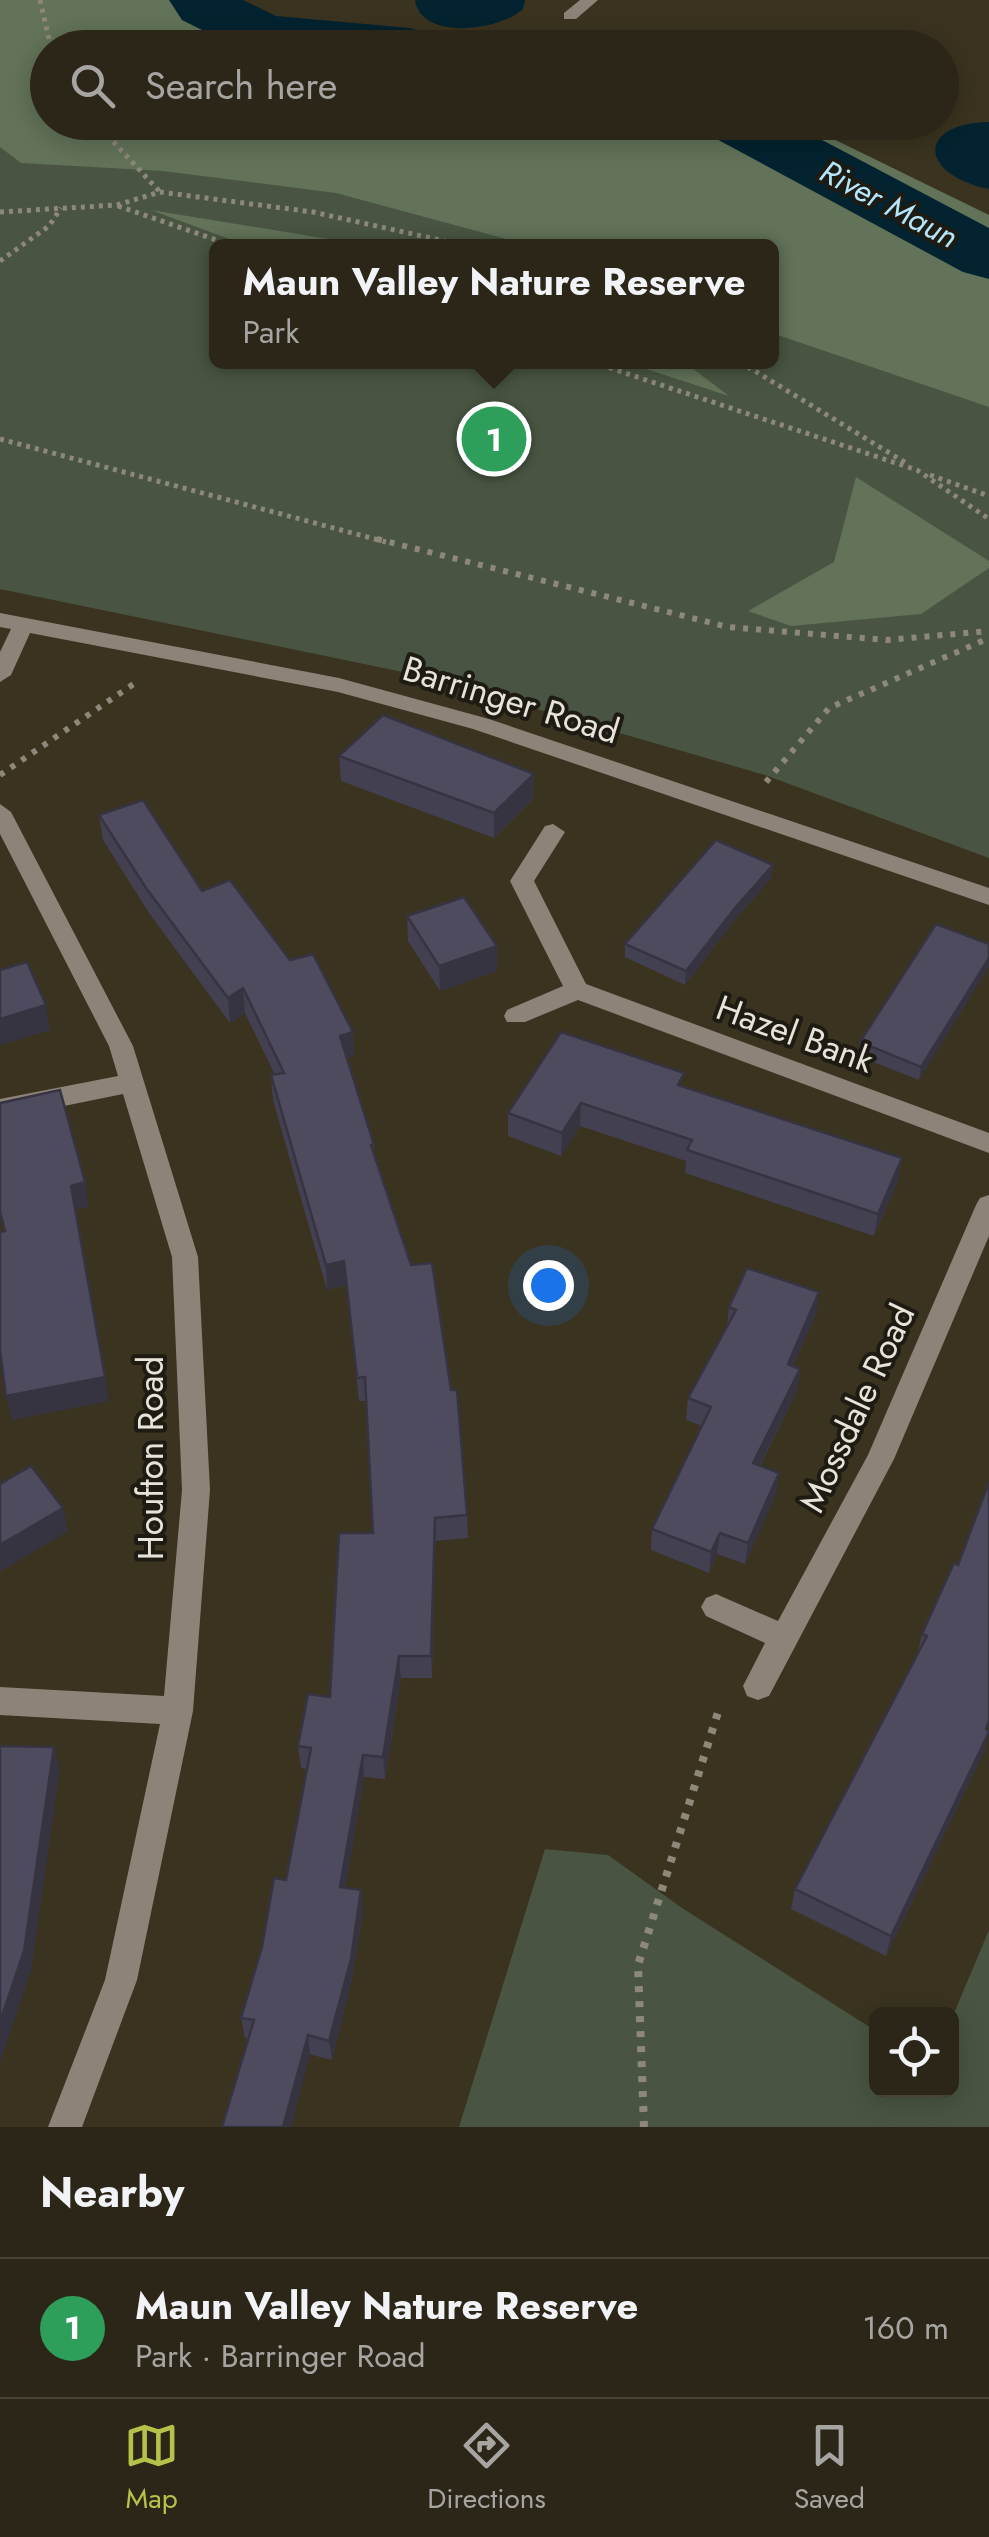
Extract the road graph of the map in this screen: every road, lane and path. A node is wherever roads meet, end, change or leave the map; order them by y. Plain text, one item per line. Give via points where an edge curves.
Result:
1 (40, 0) edge
2 (590, 0) edge
3 (570, 16) dead end
4 (47, 30) edge
5 (112, 140) edge
6 (160, 192) junction
7 (117, 205) junction
8 (61, 208) junction
9 (0, 212) edge
10 (214, 239) edge
11 (435, 239) edge
12 (0, 260) edge
13 (613, 369) edge
14 (751, 369) edge
15 (0, 440) edge
16 (917, 470) junction
17 (989, 496) edge
18 (989, 519) edge
19 (11, 622) edge
20 (989, 634) edge
21 (178, 654) junction
22 (0, 675) edge
23 (0, 775) edge
24 (743, 810) junction
25 (0, 812) edge
26 (553, 832) dead end
27 (989, 896) edge
28 (577, 990) junction
29 (516, 1016) dead end
30 (132, 1083) junction
31 (0, 1110) edge
32 (989, 1144) edge
33 (989, 1205) edge
34 (716, 1607) dead end
35 (785, 1638) junction
36 (758, 1686) joint
37 (0, 1701) edge
38 (178, 1712) junction
39 (65, 2127) edge
40 (644, 2127) edge

1 - 4 path
2 - 3 street
5 - 6 path
6 - 7 path
6 - 11 path via 313,212
7 - 8 path
7 - 10 path
8 - 9 path
8 - 12 path via 49,226
13 - 16 path
14 - 16 path
15 - 20 path via 728,627 887,640
16 - 17 path
16 - 18 path
19 - 21 street, Barringer Road
19 - 22 street
20 - 24 path via 829,708
21 - 23 path
21 - 24 street, Barringer Road via 340,685
24 - 27 street, Barringer Road
25 - 30 street, Houfton Road via 121,1046
26 - 28 street via 522,881
28 - 29 street
28 - 32 street, Hazel Bank
30 - 31 street
30 - 38 street, Houfton Road via 185,1256 196,1490
33 - 35 street, Mossdale Road via 880,1459
34 - 35 street
35 - 36 street, Mossdale Road
36 - 40 path via 720,1704 638,1964
37 - 38 street
38 - 39 street, Houfton Road via 121,1980

